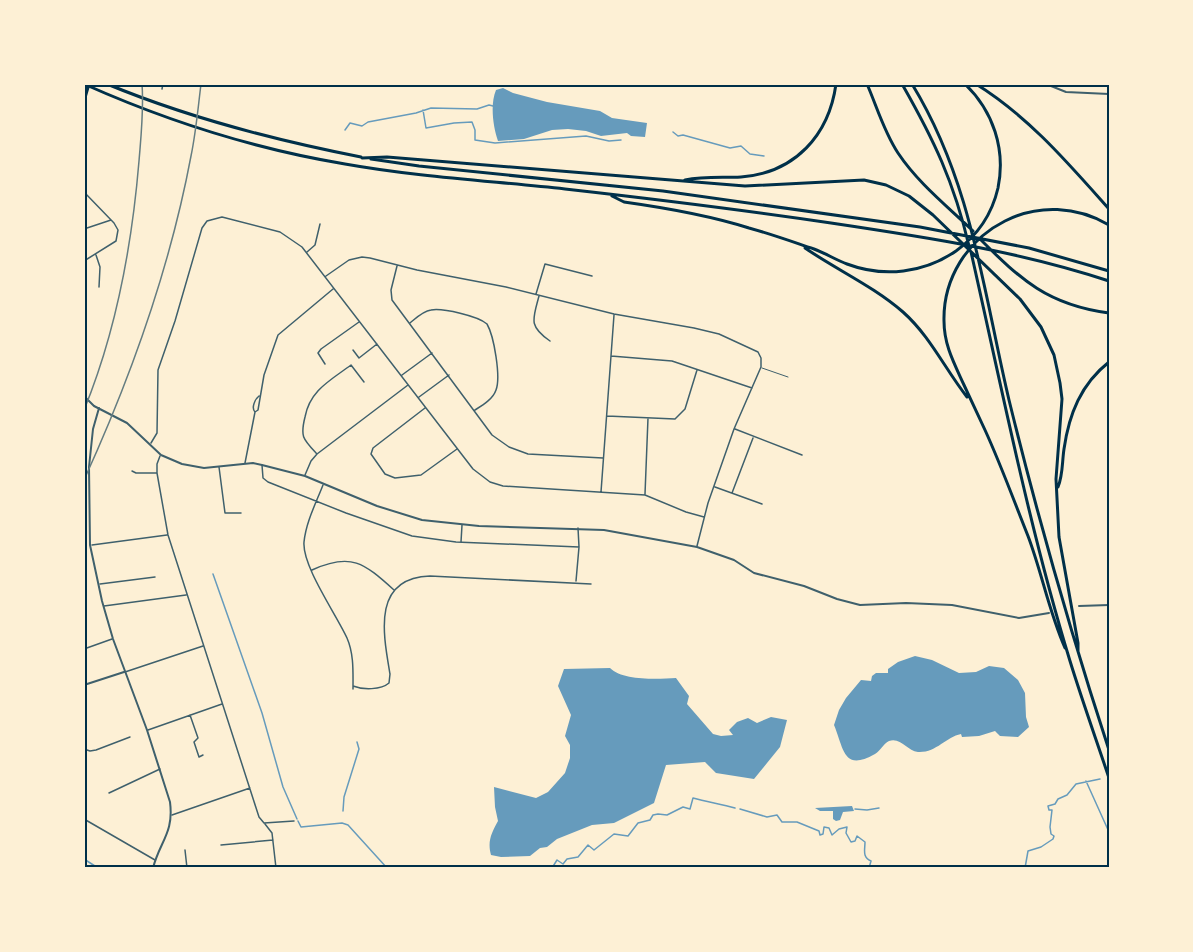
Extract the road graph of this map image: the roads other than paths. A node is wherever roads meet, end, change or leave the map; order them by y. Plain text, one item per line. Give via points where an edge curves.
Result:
1 (84, 84) edge
2 (89, 84) edge
3 (107, 84) edge
4 (163, 84) edge
5 (837, 84) edge
6 (867, 84) edge
7 (902, 84) edge
8 (912, 84) edge
9 (965, 84) edge
10 (976, 84) edge
11 (1046, 84) edge
12 (162, 89) dead end
13 (1109, 94) edge
14 (84, 100) edge
15 (362, 158) junction
16 (681, 181) junction
17 (84, 192) edge
18 (608, 194) junction
19 (1109, 208) edge
20 (111, 220) junction
21 (320, 224) dead end
22 (1109, 225) edge
23 (84, 229) edge
24 (802, 246) junction
25 (307, 252) junction
26 (95, 255) junction
27 (84, 261) edge
28 (397, 265) junction
29 (1109, 271) edge
30 (326, 276) junction
31 (592, 276) dead end
32 (1109, 281) edge
33 (99, 287) dead end
34 (334, 288) junction
35 (537, 295) junction
36 (1109, 313) edge
37 (614, 314) junction
38 (360, 321) junction
39 (409, 323) junction
40 (550, 341) dead end
41 (378, 344) junction
42 (353, 350) dead end
43 (432, 352) junction
44 (611, 356) junction
45 (1109, 362) edge
46 (325, 364) dead end
47 (761, 367) junction
48 (698, 369) junction
49 (449, 374) junction
50 (401, 376) junction
51 (788, 377) dead end
52 (364, 382) dead end
53 (408, 385) junction
54 (753, 388) junction
55 (84, 396) edge
56 (418, 397) junction
57 (969, 399) junction
58 (99, 408) junction
59 (426, 408) junction
60 (475, 411) junction
61 (606, 416) junction
62 (648, 418) junction
63 (734, 429) junction
64 (754, 436) junction
65 (151, 444) junction
66 (458, 449) junction
67 (317, 454) junction
68 (161, 455) junction
69 (802, 455) dead end
70 (603, 458) junction
71 (245, 464) junction
72 (262, 465) junction
73 (219, 467) junction
74 (132, 471) dead end
75 (157, 473) junction
76 (305, 476) junction
77 (323, 484) junction
78 (714, 487) junction
79 (1057, 487) junction
80 (601, 492) junction
81 (732, 493) junction
82 (645, 495) junction
83 (317, 501) junction
84 (762, 504) dead end
85 (241, 513) dead end
86 (704, 517) junction
87 (462, 525) junction
88 (578, 528) junction
89 (168, 534) junction
90 (461, 542) junction
91 (90, 545) junction
92 (579, 547) junction
93 (697, 547) junction
94 (312, 570) junction
95 (155, 577) dead end
96 (576, 582) junction
97 (591, 584) dead end
98 (98, 585) junction
99 (394, 591) junction
100 (187, 595) junction
101 (1109, 605) edge
102 (104, 606) junction
103 (1079, 606) dead end
104 (1049, 614) dead end
105 (114, 639) junction
106 (204, 646) junction
107 (84, 649) edge
108 (1078, 651) junction
109 (1070, 660) junction
110 (124, 672) junction
111 (84, 685) edge
112 (222, 704) junction
113 (190, 715) junction
114 (147, 730) junction
115 (130, 737) dead end
116 (84, 749) edge
117 (1109, 750) edge
118 (203, 755) dead end
119 (160, 770) junction
120 (1109, 778) edge
121 (250, 788) junction
122 (109, 793) dead end
123 (172, 815) junction
124 (84, 819) edge
125 (294, 820) dead end
126 (264, 823) junction
127 (273, 840) junction
128 (221, 845) dead end
129 (185, 850) dead end
130 (155, 860) junction
131 (153, 868) edge
132 (187, 868) edge
133 (276, 868) edge

1 - 18 main road via 199,128 307,157 412,173
2 - 14 main road
3 - 15 main road via 224,126
4 - 12 street
5 - 16 main road via 823,128 789,162 743,177
6 - 36 main road via 899,155 1014,271 1059,301
7 - 109 main road via 933,141 958,201 1010,431
8 - 108 main road via 944,144 972,228 1030,485
9 - 24 main road via 986,109 998,138 999,181 989,214 978,231 945,258 926,267 897,272 849,265
10 - 19 main road via 1040,133
11 - 13 street via 1066,92
15 - 16 main road
15 - 29 main road via 663,191 891,222 992,239
16 - 79 main road via 745,186 864,180 909,196 933,215 1034,315 1045,335 1054,355 1062,399
17 - 20 street
18 - 24 main road via 624,202 715,218
18 - 32 main road via 957,243
20 - 23 street
20 - 26 street via 117,227 116,241
21 - 25 street via 315,244
22 - 57 main road via 1069,210 1017,216 980,238 963,256 945,305 945,336
24 - 57 main road via 904,313
25 - 30 street
25 - 65 street via 272,229 222,218 207,221 158,370 157,433
26 - 27 street
26 - 33 street via 100,267
28 - 30 street via 357,258
28 - 35 street
28 - 39 street via 391,295
30 - 34 street
31 - 35 street via 545,264
34 - 38 street
34 - 71 street via 278,335 253,409
35 - 37 street
35 - 40 street via 534,326
37 - 44 street
37 - 47 street via 719,334 758,352
38 - 41 street
38 - 46 street via 321,349 318,353
39 - 43 street
39 - 60 street via 433,310 473,317 487,324 493,338 497,385 492,396
41 - 42 street via 359,358
41 - 50 street
43 - 49 street
43 - 50 street
44 - 48 street via 672,361
44 - 61 street
45 - 79 main road via 1089,382 1075,407
47 - 51 lane
47 - 54 street
48 - 54 street
48 - 62 street via 685,409 675,419
49 - 56 street
49 - 60 street
50 - 53 street
52 - 67 street via 351,365 312,396 301,431
53 - 56 street
53 - 67 street
54 - 63 street
55 - 58 street
56 - 59 street
57 - 109 main road via 1028,536
58 - 65 street via 127,423
58 - 91 street via 89,467
59 - 66 street
59 - 66 street via 372,448 371,454 385,474 395,478 421,475
60 - 70 street via 492,435 516,451
61 - 62 street
61 - 70 street
62 - 82 street
63 - 64 street
63 - 78 street
64 - 69 street
64 - 81 street
65 - 68 street
66 - 80 street via 479,474 497,484
67 - 76 street
68 - 73 street via 189,466
68 - 75 street
70 - 80 street
71 - 72 street
71 - 73 street
72 - 76 street
72 - 83 street via 263,478 268,482
73 - 85 street via 225,513
74 - 75 street
75 - 89 street
76 - 77 street
77 - 83 street
77 - 87 street via 396,513
78 - 81 street
78 - 86 street
79 - 108 main road via 1060,546
80 - 82 street
81 - 84 street
82 - 86 street
83 - 90 street via 412,536
83 - 94 street via 304,543
86 - 93 street
87 - 88 street
87 - 90 street
88 - 92 street
88 - 93 street
89 - 91 street
89 - 100 street
90 - 92 street
91 - 98 street
92 - 96 street
93 - 104 street via 734,560 754,573 851,604 952,605 1019,618
94 - 99 street via 331,561 354,562
94 - 99 street via 348,640 353,687 383,687 389,683 383,618
95 - 98 street
96 - 97 street
96 - 99 street via 417,577 406,580
98 - 102 street
100 - 102 street
100 - 106 street
101 - 103 street
102 - 105 street
105 - 107 street
105 - 110 street
106 - 110 street
106 - 112 street
108 - 117 main road
109 - 120 main road
110 - 111 street
110 - 114 street
112 - 113 street
112 - 121 street
113 - 114 street
113 - 118 street via 198,738 194,742 199,757
114 - 119 street
115 - 116 street via 90,752
119 - 122 street
119 - 123 street
121 - 123 street
121 - 126 street
123 - 130 street
124 - 130 street
125 - 126 street
126 - 127 street
127 - 128 street
127 - 133 street
129 - 132 street
130 - 131 street

